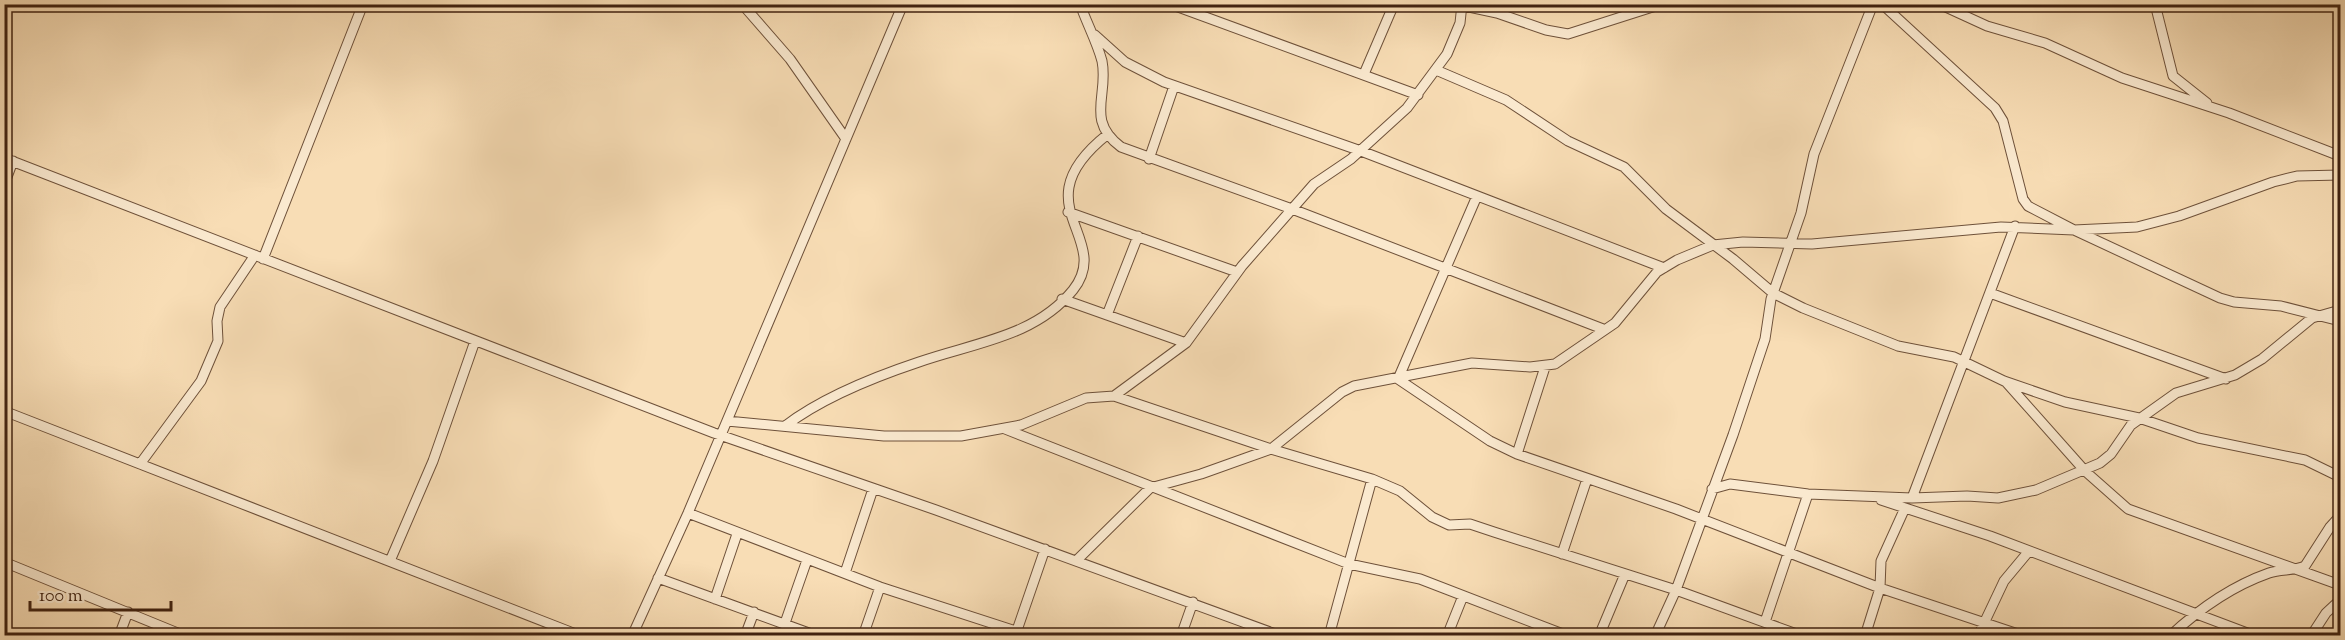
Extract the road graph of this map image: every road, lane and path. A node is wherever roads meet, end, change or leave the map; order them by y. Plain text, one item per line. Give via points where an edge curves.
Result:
1 (363, 4) edge
2 (742, 4) edge
3 (903, 4) edge
4 (1080, 4) edge
5 (1170, 4) edge
6 (1394, 4) edge
7 (1662, 4) edge
8 (1873, 4) edge
9 (1881, 4) edge
10 (1939, 4) edge
11 (2155, 4) edge
12 (1460, 5) edge
13 (1090, 29) junction
14 (1436, 70) junction
15 (1364, 74) junction
16 (1174, 86) junction
17 (1418, 95) junction
18 (2216, 109) junction
19 (1108, 134) junction
20 (846, 139) junction
21 (1361, 151) junction
22 (2340, 156) edge
23 (1149, 159) junction
24 (9, 160) edge
25 (2340, 175) edge
26 (4, 185) edge
27 (1477, 196) junction
28 (1292, 209) junction
29 (1068, 212) junction
30 (2015, 226) junction
31 (2074, 231) junction
32 (1137, 236) junction
33 (1792, 244) junction
34 (1713, 245) junction
35 (259, 257) junction
36 (1664, 268) junction
37 (1445, 269) junction
38 (1237, 272) junction
39 (1773, 293) junction
40 (1990, 293) junction
41 (1062, 299) junction
42 (2340, 310) edge
43 (1107, 315) junction
44 (2318, 316) junction
45 (2340, 321) edge
46 (1604, 329) junction
47 (475, 341) junction
48 (1186, 343) junction
49 (1965, 362) junction
50 (1545, 367) junction
51 (1398, 379) junction
52 (2226, 379) junction
53 (2004, 381) junction
54 (1114, 396) junction
55 (4, 411) edge
56 (2139, 418) junction
57 (727, 421) junction
58 (784, 426) junction
59 (1005, 429) junction
60 (721, 436) junction
61 (1271, 450) junction
62 (1517, 454) junction
63 (140, 464) junction
64 (2085, 471) junction
65 (2340, 477) edge
66 (1372, 479) junction
67 (1587, 479) junction
68 (1150, 488) junction
69 (873, 489) junction
70 (1712, 489) junction
71 (1808, 494) junction
72 (1873, 497) junction
73 (1912, 498) junction
74 (1905, 508) junction
75 (688, 513) junction
76 (2340, 516) edge
77 (1701, 519) junction
78 (736, 534) junction
79 (1045, 549) junction
80 (2029, 551) junction
81 (1789, 553) junction
82 (1562, 554) junction
83 (807, 560) junction
84 (390, 561) junction
85 (1076, 561) junction
86 (4, 562) edge
87 (1350, 564) junction
88 (2294, 568) junction
89 (845, 573) junction
90 (1625, 574) junction
91 (658, 578) junction
92 (2340, 585) edge
93 (880, 587) junction
94 (1880, 588) junction
95 (1676, 590) junction
96 (1463, 596) junction
97 (715, 599) junction
98 (2340, 600) edge
99 (1193, 602) junction
100 (128, 612) junction
101 (754, 612) junction
102 (2194, 614) junction
103 (1765, 622) junction
104 (1984, 622) junction
105 (785, 624) junction
106 (1016, 633) edge
107 (1555, 633) edge
108 (119, 636) edge
109 (185, 636) edge
110 (581, 636) edge
111 (632, 636) edge
112 (745, 636) edge
113 (817, 636) edge
114 (863, 636) edge
115 (1031, 636) edge
116 (1181, 636) edge
117 (1281, 636) edge
118 (1329, 636) edge
119 (1447, 636) edge
120 (1568, 636) edge
121 (1599, 636) edge
122 (1655, 636) edge
123 (1802, 636) edge
124 (1865, 636) edge
125 (1978, 636) edge
126 (2024, 636) edge
127 (2170, 636) edge
128 (2255, 636) edge
129 (2311, 636) edge

1 - 35 street
2 - 20 street via 790,58
3 - 20 street
4 - 13 street
5 - 15 street
6 - 15 street
7 - 12 street via 1568,34
8 - 33 street via 1814,154
9 - 31 street via 1995,108 2003,121 2024,200
10 - 18 street via 1987,26 2045,43 2122,78
11 - 18 street via 2173,76
12 - 14 street via 1457,32
13 - 16 street via 1125,62
13 - 19 street via 1102,63 1099,108
14 - 17 street
14 - 34 street via 1506,99 1568,141 1624,167 1666,210
15 - 17 street
16 - 21 street
16 - 23 street
17 - 21 street
18 - 22 street
19 - 23 street via 1121,147
19 - 29 street via 1072,172
20 - 57 street
21 - 27 street
21 - 28 street via 1314,184
23 - 28 street
24 - 26 street
24 - 35 street
25 - 31 street via 2297,176 2273,182 2155,224
27 - 36 street
27 - 37 street
28 - 37 street
28 - 38 street
29 - 32 street
29 - 41 street via 1085,250 1074,289
30 - 31 street
30 - 33 street
30 - 40 street
31 - 44 street via 2220,298 2282,306
32 - 38 street
32 - 43 street
33 - 34 street
33 - 39 street
34 - 36 street
34 - 39 street
35 - 47 street
35 - 63 street via 220,307 218,340 201,381
36 - 46 street via 1615,323
37 - 46 street
37 - 51 street
38 - 48 street
39 - 49 street via 1898,346
39 - 70 street via 1765,339
40 - 49 street
40 - 52 street
41 - 43 street
41 - 58 street via 1043,317 988,344 878,377 803,412
42 - 44 street
43 - 48 street
44 - 45 street
44 - 52 street via 2262,359
46 - 50 street via 1567,358
47 - 60 street
47 - 84 street via 433,461
48 - 54 street
49 - 53 street
49 - 73 street
50 - 51 street via 1472,363
50 - 62 street
51 - 61 street via 1354,386 1342,392
51 - 62 street via 1490,441
52 - 56 street via 2176,393
53 - 56 street via 2084,408
53 - 64 street
54 - 59 street via 1086,398
54 - 61 street
55 - 63 street
56 - 64 street via 2111,454
56 - 65 street via 2198,438 2305,460
57 - 58 street
57 - 60 street
58 - 59 street via 922,437
59 - 68 street
60 - 69 street
60 - 75 street
61 - 66 street
61 - 68 street
62 - 67 street
63 - 84 street
64 - 73 street via 2013,496
64 - 88 street via 2128,509
66 - 82 street via 1400,491 1432,517 1449,525 1470,525
66 - 87 street
67 - 77 street
67 - 82 street
68 - 85 street
68 - 87 street
69 - 79 street
69 - 89 street
70 - 71 street via 1743,484
70 - 77 street
71 - 72 street
71 - 81 street
72 - 73 street
72 - 74 street
74 - 80 street
74 - 94 street via 1881,561
75 - 78 street
75 - 91 street
76 - 88 street via 2310,561
77 - 81 street
77 - 95 street
78 - 83 street
78 - 97 street
79 - 85 street
79 - 106 street
80 - 102 street
80 - 104 street via 2004,581
81 - 94 street
81 - 103 street
82 - 90 street
83 - 89 street
83 - 105 street
84 - 110 street
85 - 99 street
86 - 100 street
87 - 96 street via 1420,579
87 - 118 street
88 - 92 street
88 - 102 street via 2267,574
89 - 93 street
90 - 95 street
90 - 121 street
91 - 97 street
91 - 111 street
93 - 106 street
93 - 114 street
94 - 104 street
94 - 124 street
95 - 103 street
95 - 122 street
96 - 107 street
96 - 119 street
97 - 101 street
98 - 129 street
99 - 116 street
99 - 117 street
100 - 108 street
100 - 109 street
101 - 105 street
101 - 112 street
102 - 127 street
102 - 128 street
103 - 123 street
104 - 125 street
104 - 126 street
105 - 113 street
106 - 115 street
107 - 120 street

